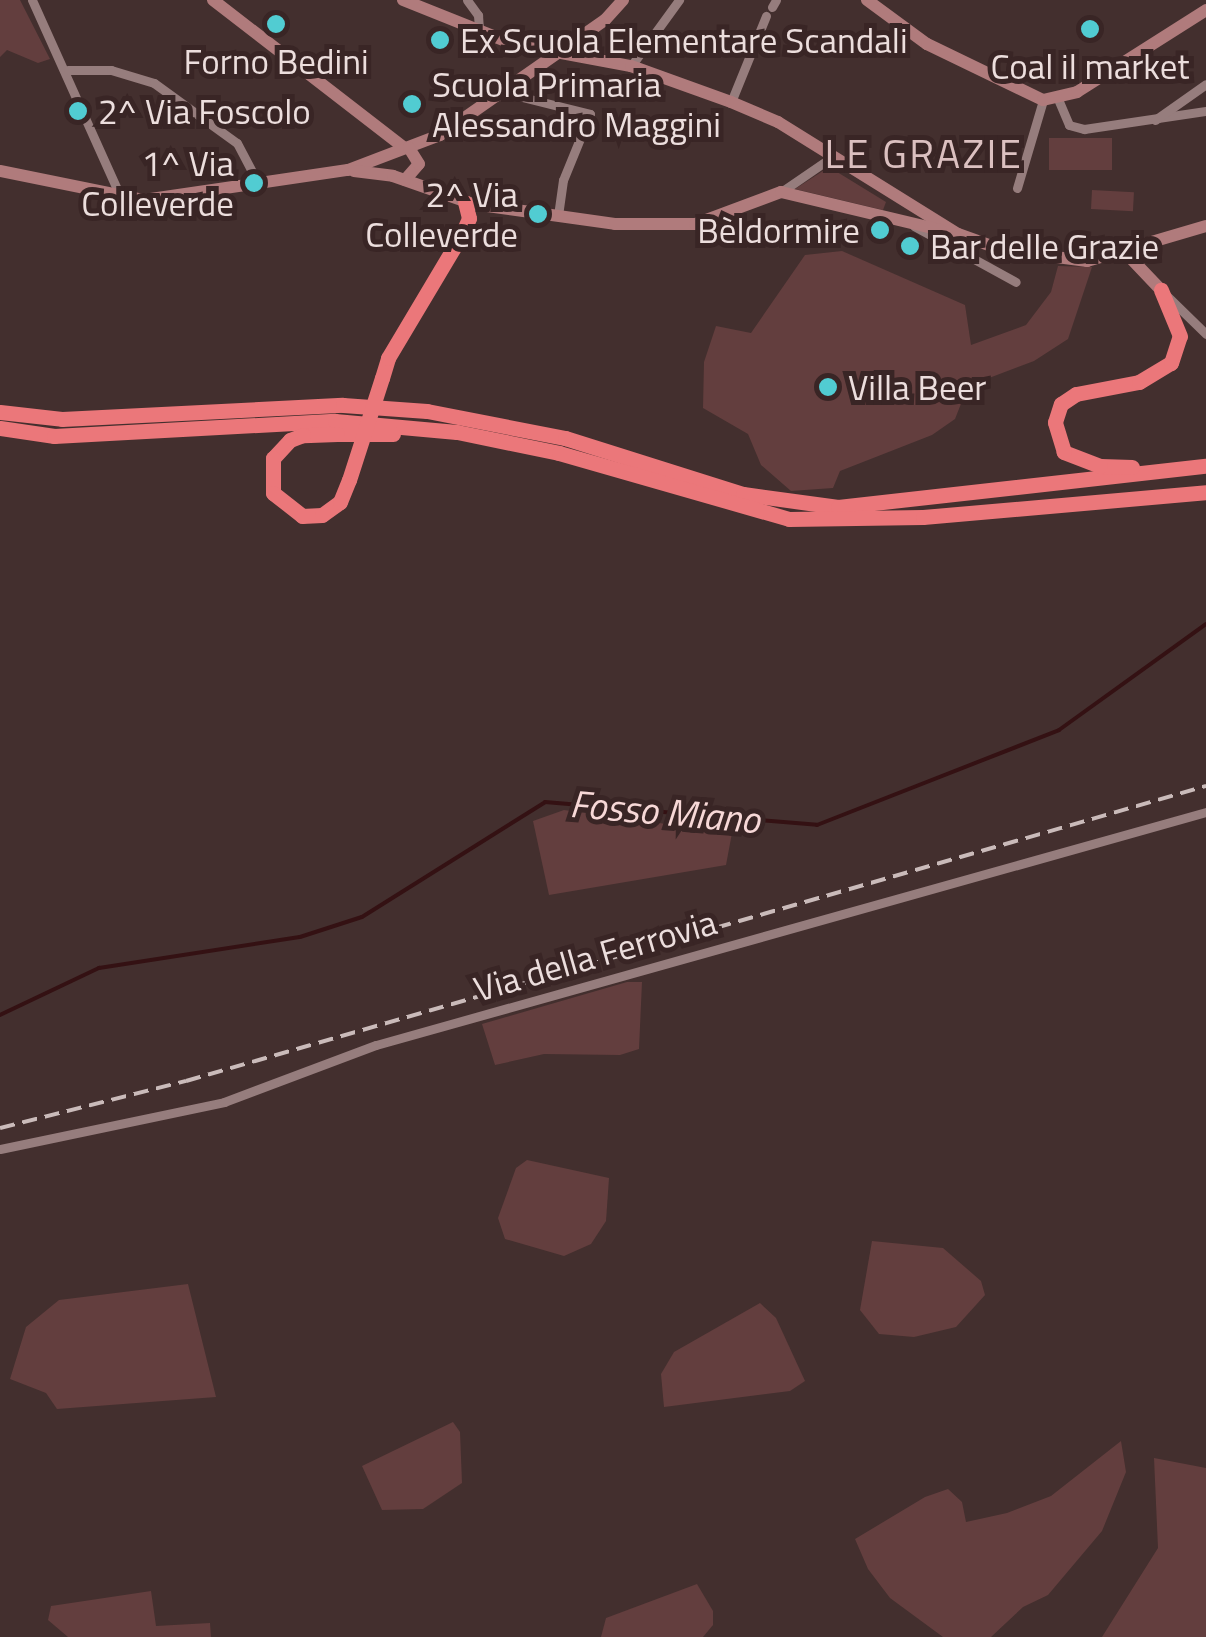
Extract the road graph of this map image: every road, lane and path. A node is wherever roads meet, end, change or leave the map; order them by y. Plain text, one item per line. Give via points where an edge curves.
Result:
1 (32, 0) edge
2 (214, 0) edge
3 (402, 0) edge
4 (467, 0) edge
5 (622, 0) edge
6 (679, 0) edge
7 (867, 0) edge
8 (772, 8) edge
9 (1206, 10) edge
10 (479, 31) junction
11 (554, 51) junction
12 (630, 66) junction
13 (68, 70) junction
14 (1206, 84) edge
15 (522, 97) dead end
16 (1058, 99) junction
17 (1043, 100) junction
18 (731, 102) junction
19 (1206, 111) edge
20 (1151, 123) junction
21 (374, 128) junction
22 (406, 148) junction
23 (389, 155) junction
24 (832, 157) junction
25 (348, 170) junction
26 (0, 171) edge
27 (399, 178) junction
28 (256, 181) junction
29 (1017, 188) dead end
30 (780, 192) junction
31 (122, 198) junction
32 (897, 200) junction
33 (465, 202) junction
34 (558, 216) junction
35 (892, 219) junction
36 (1206, 226) edge
37 (958, 234) junction
38 (938, 235) junction
39 (1121, 248) junction
40 (1016, 282) dead end
41 (1160, 290) junction
42 (1206, 334) edge
43 (0, 412) edge
44 (0, 428) edge
45 (457, 432) junction
46 (1206, 465) edge
47 (1206, 492) edge
48 (789, 510) junction
49 (1206, 812) edge
50 (0, 1150) edge

1 - 13 street
2 - 21 street
3 - 10 street
4 - 10 street
5 - 11 street via 605,20
6 - 12 street
7 - 17 street via 927,44
8 - 18 street
9 - 16 street
10 - 11 street
11 - 12 street
11 - 22 street via 440,135
12 - 18 street
13 - 28 street via 111,70 154,83 237,144
13 - 31 street
14 - 20 street
15 - 34 street via 590,114
16 - 17 street
16 - 20 street via 1068,124 1084,129
17 - 29 street
18 - 24 street
19 - 20 street
21 - 22 street
21 - 23 street
22 - 23 street
22 - 27 street via 419,164
23 - 25 street
23 - 27 street
24 - 30 street
24 - 32 street
25 - 27 street
25 - 28 street
26 - 31 street
27 - 33 street
28 - 31 street
30 - 34 street via 695,224
30 - 35 street
32 - 35 street
32 - 37 street
33 - 34 street
33 - 45 highway via 470,213 462,234 388,358 340,502 313,517 292,512 273,494 274,458 290,440 337,434
35 - 38 street
36 - 39 street
37 - 38 street
37 - 39 street via 1034,256 1087,260
38 - 40 street
39 - 41 street
41 - 42 street
41 - 46 highway via 1180,336 1176,356 1139,382 1076,394 1062,404 1055,439 1087,462
43 - 48 highway via 62,419 343,406 476,418
44 - 45 highway via 54,436 335,421
45 - 48 highway
46 - 48 highway via 886,506
47 - 48 highway via 1127,494 924,518
49 - 50 street, Via della Ferrovia via 376,1045 224,1102

